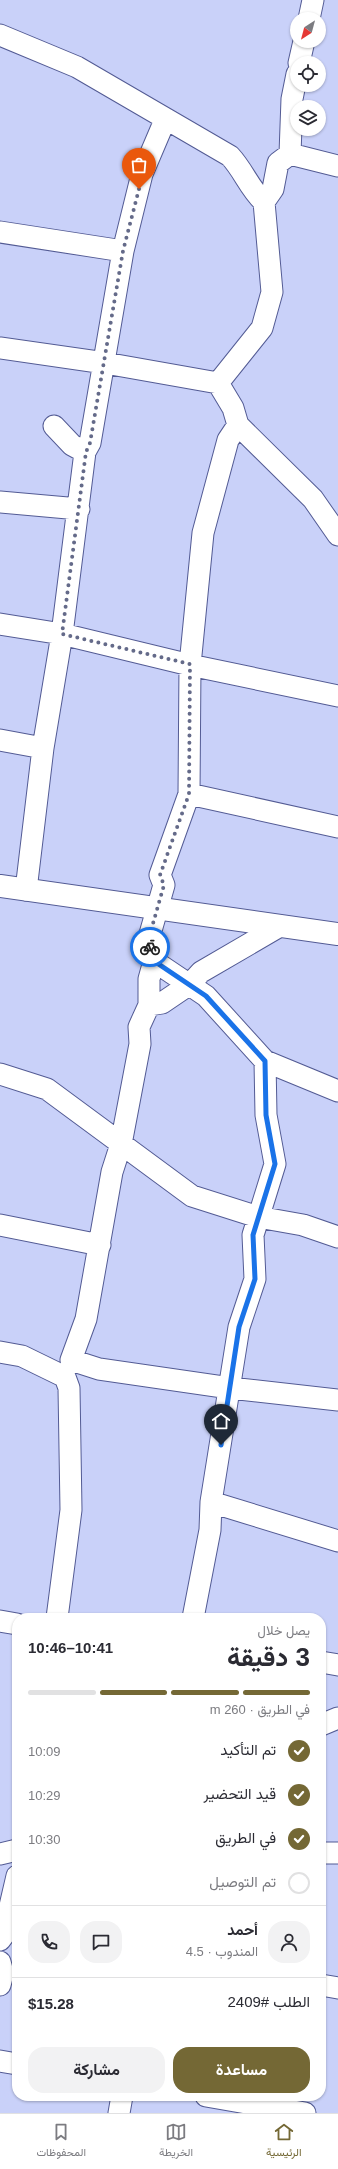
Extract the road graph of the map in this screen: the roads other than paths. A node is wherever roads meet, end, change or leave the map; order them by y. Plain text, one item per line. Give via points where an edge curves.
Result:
1 (313, 0) edge
2 (310, 12) edge
3 (0, 35) edge
4 (293, 92) edge
5 (165, 120) junction
6 (290, 154) junction
7 (338, 166) edge
8 (264, 202) junction
9 (0, 232) edge
10 (123, 251) junction
11 (0, 348) edge
12 (105, 363) junction
13 (218, 383) junction
14 (238, 425) junction
15 (54, 426) dead end
16 (86, 452) junction
17 (0, 502) edge
18 (79, 509) junction
19 (338, 535) edge
20 (0, 624) edge
21 (62, 634) junction
22 (190, 664) junction
23 (338, 696) edge
24 (0, 740) edge
25 (43, 748) junction
26 (189, 794) junction
27 (338, 828) edge
28 (0, 886) edge
29 (26, 890) junction
30 (157, 909) junction
31 (280, 926) junction
32 (338, 934) edge
33 (154, 961) junction
34 (190, 984) junction
35 (149, 1005) junction
36 (265, 1061) junction
37 (0, 1074) edge
38 (338, 1091) edge
39 (121, 1144) junction
40 (258, 1217) junction
41 (0, 1224) edge
42 (338, 1237) edge
43 (100, 1245) junction
44 (0, 1352) edge
45 (230, 1388) junction
46 (338, 1400) edge
47 (211, 1502) junction
48 (338, 1541) edge
49 (58, 1613) edge
50 (194, 1613) edge
51 (0, 1621) edge
52 (12, 1623) edge
53 (326, 1663) edge
54 (338, 1665) edge
55 (338, 1718) edge
56 (326, 1723) edge
57 (12, 1851) edge
58 (326, 1853) edge
59 (338, 1853) edge
60 (0, 1854) edge
61 (12, 1897) edge
62 (0, 1940) edge
63 (326, 1986) edge
64 (338, 1988) edge
65 (0, 2061) edge
66 (12, 2063) edge
67 (121, 2101) edge
68 (235, 2101) edge
69 (119, 2113) edge
70 (305, 2113) edge

1 - 2 street
3 - 5 street via 77,67
4 - 6 street
5 - 8 street via 230,156 241,167 253,192
5 - 10 street via 142,174
6 - 7 street
6 - 8 street via 278,163 273,189
8 - 13 street via 272,292 262,328
9 - 10 street
10 - 12 street
11 - 12 street
12 - 13 street
12 - 16 street via 90,443
13 - 14 street via 233,408
14 - 19 street via 313,499
14 - 22 street via 228,440 203,533
15 - 16 street via 72,445
16 - 18 street
17 - 18 street
18 - 21 street
20 - 21 street
21 - 22 street
21 - 25 street
22 - 23 street
22 - 26 street
24 - 25 street
25 - 29 street
26 - 27 street
26 - 30 street via 160,875 164,885
28 - 29 main road
29 - 30 main road
30 - 31 main road
30 - 33 street via 148,941
31 - 32 main road
31 - 34 street via 201,972
33 - 34 street
33 - 35 street via 149,979
34 - 35 street via 162,1003
34 - 36 street via 206,996
35 - 39 street via 139,1027 140,1044
36 - 38 street
36 - 40 street via 266,1115 275,1164
37 - 39 street via 47,1089
39 - 40 street via 192,1196
39 - 43 street via 112,1172
40 - 42 street via 303,1225
40 - 45 street via 253,1235 255,1279 239,1327
41 - 43 street
43 - 45 street via 86,1320 71,1360 99,1370
44 - 49 street via 22,1356 65,1377 69,1388 71,1510
45 - 46 street
45 - 47 street
47 - 48 street
47 - 50 street via 210,1530
51 - 52 street
53 - 54 street
55 - 56 street
57 - 60 street
58 - 59 street
61 - 62 street
63 - 64 street
65 - 66 street
67 - 69 street
68 - 70 street

